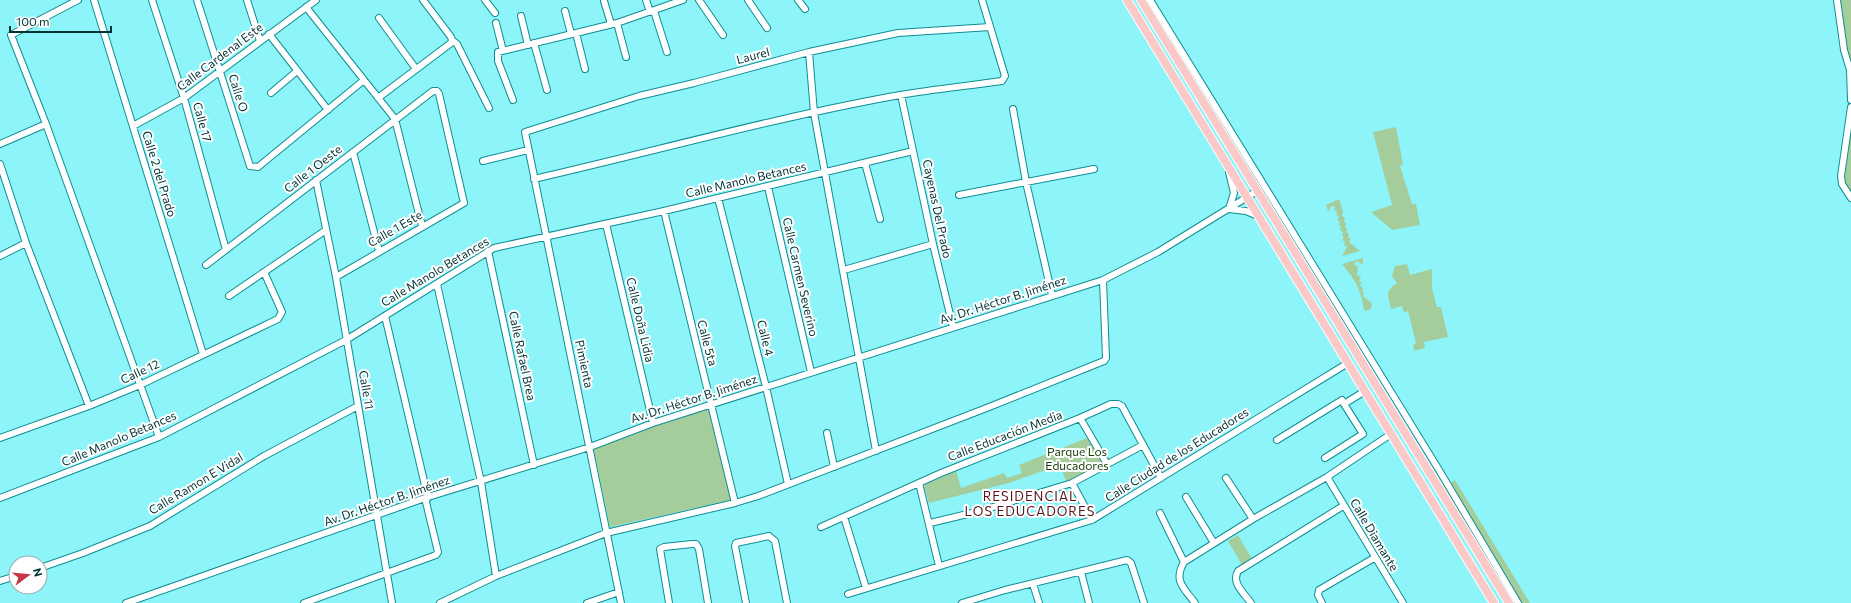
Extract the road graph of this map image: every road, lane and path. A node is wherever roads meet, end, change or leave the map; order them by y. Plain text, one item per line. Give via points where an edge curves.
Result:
1 (78, 0) edge
2 (94, 0) edge
3 (152, 0) edge
4 (197, 0) edge
5 (247, 0) edge
6 (316, 0) edge
7 (423, 0) edge
8 (485, 0) edge
9 (646, 0) edge
10 (683, 0) edge
11 (699, 0) edge
12 (748, 0) edge
13 (798, 0) edge
14 (982, 0) edge
15 (1127, 0) edge
16 (1141, 0) edge
17 (1150, 0) edge
18 (1837, 0) edge
19 (604, 1) dead end
20 (306, 7) junction
21 (805, 9) dead end
22 (565, 11) dead end
23 (652, 11) junction
24 (495, 13) dead end
25 (521, 16) dead end
26 (378, 18) dead end
27 (496, 23) dead end
28 (614, 24) junction
29 (990, 27) junction
30 (768, 28) dead end
31 (269, 34) junction
32 (573, 34) junction
33 (723, 35) dead end
34 (452, 40) junction
35 (260, 41) junction
36 (531, 44) junction
37 (503, 51) junction
38 (667, 52) dead end
39 (809, 52) junction
40 (626, 57) dead end
41 (416, 69) junction
42 (585, 69) dead end
43 (219, 71) junction
44 (297, 71) junction
45 (364, 80) junction
46 (547, 90) dead end
47 (271, 93) dead end
48 (901, 95) junction
49 (184, 98) junction
50 (378, 98) junction
51 (513, 100) dead end
52 (1851, 100) edge
53 (1851, 107) edge
54 (489, 108) dead end
55 (1013, 109) dead end
56 (328, 110) junction
57 (814, 113) junction
58 (395, 119) junction
59 (46, 124) junction
60 (133, 126) junction
61 (526, 131) joint
62 (0, 144) edge
63 (528, 150) junction
64 (912, 151) junction
65 (353, 152) junction
66 (483, 161) dead end
67 (865, 163) junction
68 (0, 164) edge
69 (1227, 164) junction
70 (1094, 169) dead end
71 (825, 173) junction
72 (534, 179) junction
73 (316, 180) junction
74 (1026, 182) junction
75 (768, 187) junction
76 (1257, 191) junction
77 (959, 195) dead end
78 (718, 198) junction
79 (1247, 198) junction
80 (1851, 198) edge
81 (464, 201) joint
82 (1229, 209) junction
83 (664, 211) junction
84 (1258, 216) junction
85 (880, 219) dead end
86 (606, 224) junction
87 (422, 226) junction
88 (326, 230) junction
89 (546, 237) junction
90 (26, 243) junction
91 (932, 244) junction
92 (226, 250) junction
93 (379, 251) junction
94 (488, 251) junction
95 (0, 256) edge
96 (206, 265) dead end
97 (844, 270) junction
98 (264, 272) junction
99 (336, 276) junction
100 (1103, 280) junction
101 (437, 284) junction
102 (1052, 295) junction
103 (229, 296) dead end
104 (385, 316) junction
105 (953, 327) junction
106 (346, 340) junction
107 (203, 354) junction
108 (859, 357) junction
109 (1348, 363) junction
110 (811, 372) junction
111 (140, 385) junction
112 (766, 387) junction
113 (1365, 391) junction
114 (712, 404) junction
115 (1344, 404) junction
116 (89, 406) junction
117 (358, 406) junction
118 (1080, 418) junction
119 (653, 422) junction
120 (827, 433) dead end
121 (1391, 434) junction
122 (158, 437) junction
123 (0, 438) edge
124 (1277, 440) dead end
125 (1143, 444) junction
126 (590, 447) junction
127 (876, 451) junction
128 (1325, 458) dead end
129 (534, 464) junction
130 (1107, 464) junction
131 (834, 467) junction
132 (1327, 477) junction
133 (1161, 478) junction
134 (1226, 478) dead end
135 (481, 482) junction
136 (919, 483) junction
137 (1072, 483) junction
138 (788, 484) junction
139 (1186, 497) dead end
140 (0, 498) edge
141 (426, 498) junction
142 (735, 503) junction
143 (1343, 506) junction
144 (1160, 513) dead end
145 (377, 515) junction
146 (844, 517) junction
147 (1253, 519) junction
148 (1092, 520) junction
149 (930, 523) junction
150 (821, 527) dead end
151 (606, 533) junction
152 (1214, 543) junction
153 (1374, 558) junction
154 (1184, 562) junction
155 (48, 565) edge
156 (940, 566) junction
157 (387, 572) junction
158 (1081, 572) junction
159 (496, 576) junction
160 (1034, 584) junction
161 (866, 588) junction
162 (619, 592) junction
163 (848, 594) dead end
164 (982, 601) edge
165 (126, 603) edge
166 (304, 603) edge
167 (392, 603) edge
168 (440, 603) edge
169 (587, 603) edge
170 (621, 603) edge
171 (669, 603) edge
172 (708, 603) edge
173 (746, 603) edge
174 (787, 603) edge
175 (962, 603) edge
176 (1039, 603) edge
177 (1089, 603) edge
178 (1144, 603) edge
179 (1195, 603) edge
180 (1252, 603) edge
181 (1322, 603) edge
182 (1403, 603) edge
183 (1494, 603) edge
184 (1509, 603) edge
185 (1518, 603) edge

1 - 59 street via 11,36
2 - 60 street, Calle 2 del Prado
3 - 49 street, Calle 17
4 - 43 street, Calle O
5 - 35 street
6 - 20 street, Calle Cardenal Este
7 - 34 street
8 - 24 street
9 - 23 street
10 - 23 street
11 - 33 street
12 - 30 street
13 - 21 street
14 - 29 street
15 - 69 main road
16 - 76 main road
17 - 185 street
18 - 52 street via 1844,50 1850,70
19 - 28 street
20 - 31 street, Calle Cardenal Este
20 - 45 street
22 - 32 street
23 - 28 street
23 - 38 street
25 - 36 street
26 - 41 street
27 - 37 street
28 - 32 street
28 - 40 street
29 - 39 street, Laurel via 898,33
29 - 48 street via 1005,76 1002,81
31 - 35 street, Calle Cardenal Este
31 - 44 street
32 - 36 street
32 - 42 street
34 - 41 street
34 - 54 street via 463,55
35 - 43 street, Calle Cardenal Este
36 - 37 street
36 - 46 street
37 - 51 street via 498,52 498,61
39 - 57 street
39 - 61 street, Laurel via 639,96
41 - 50 street
43 - 49 street, Calle Cardenal Este
43 - 56 street, Calle O via 250,166 258,166
44 - 47 street
44 - 56 street
45 - 50 street
45 - 56 street
48 - 57 street
48 - 64 street, Cayenas Del Prado
49 - 60 street, Calle Cardenal Este
49 - 92 street, Calle 17
50 - 58 street
53 - 80 street via 1841,176 1842,184
55 - 74 street
57 - 71 street
57 - 72 street
58 - 65 street, Calle 1 Oeste
58 - 81 street, Calle 1 Oeste via 433,91 439,94
58 - 87 street
59 - 62 street
59 - 111 street
60 - 107 street, Calle 2 del Prado
61 - 63 street, Pimienta via 524,134
63 - 66 street
63 - 72 street, Pimienta
64 - 67 street, Calle Manolo Betances
64 - 91 street, Cayenas Del Prado
65 - 73 street, Calle 1 Oeste
65 - 93 street
67 - 71 street, Calle Manolo Betances
67 - 85 street
68 - 90 street
69 - 79 main road
69 - 82 street via 1234,192
70 - 74 street
71 - 75 street, Calle Manolo Betances
71 - 97 street
72 - 89 street, Pimienta
73 - 88 street, Calle 11
73 - 92 street, Calle 1 Oeste
74 - 77 street
74 - 102 street
75 - 78 street, Calle Manolo Betances
75 - 110 street, Calle Carmen Severino
76 - 79 street, Av. Dr. Héctor B. Jiménez
76 - 184 main road
78 - 83 street, Calle Manolo Betances
78 - 112 street, Calle 4
79 - 82 street, Av. Dr. Héctor B. Jiménez
79 - 84 main road
81 - 87 street, Calle 1 Este via 462,205
82 - 84 street via 1246,211
82 - 100 street, Av. Dr. Héctor B. Jiménez via 1158,252
83 - 86 street, Calle Manolo Betances
83 - 114 street, Calle 5ta
84 - 109 main road
86 - 89 street, Calle Manolo Betances
86 - 119 street, Calle Doña Lidia
87 - 93 street, Calle 1 Este
88 - 98 street
88 - 99 street, Calle 11
89 - 94 street, Calle Manolo Betances via 500,246
89 - 126 street, Pimienta
90 - 95 street
90 - 116 street
91 - 97 street
91 - 105 street, Cayenas Del Prado
92 - 96 street, Calle 1 Oeste
93 - 99 street, Calle 1 Este
94 - 101 street, Calle Manolo Betances
94 - 129 street, Calle Rafael Brea
97 - 108 street
98 - 103 street
98 - 107 street, Calle 12 via 282,312 278,319
99 - 106 street, Calle 11
100 - 102 street, Av. Dr. Héctor B. Jiménez
100 - 127 street via 1106,360
101 - 104 street, Calle Manolo Betances
101 - 135 street
102 - 105 street, Av. Dr. Héctor B. Jiménez
104 - 106 street, Calle Manolo Betances
104 - 141 street
105 - 108 street, Av. Dr. Héctor B. Jiménez
106 - 117 street, Calle 11
106 - 122 street, Calle Manolo Betances
107 - 111 street, Calle 12
108 - 110 street, Av. Dr. Héctor B. Jiménez
108 - 127 street
109 - 113 main road
109 - 133 street, Calle Ciudad de los Educadores
110 - 112 street, Av. Dr. Héctor B. Jiménez
111 - 116 street, Calle 12
111 - 122 street
112 - 114 street, Av. Dr. Héctor B. Jiménez
112 - 138 street, Calle 4
113 - 115 street
113 - 121 main road
114 - 119 street, Av. Dr. Héctor B. Jiménez
114 - 142 street, Calle 5ta
115 - 124 street via 1342,400
115 - 128 street via 1363,434
116 - 123 street, Calle 12
117 - 145 street, Calle 11
117 - 155 street, Calle Ramon E Vidal via 264,456 150,526
118 - 125 street, Calle Educación Media via 1111,404 1118,404 1122,406
118 - 130 street
118 - 136 street, Calle Educación Media
119 - 126 street, Av. Dr. Héctor B. Jiménez
120 - 131 street
121 - 132 street
121 - 183 main road
122 - 140 street, Calle Manolo Betances
125 - 130 street
125 - 133 street, Calle Educación Media
126 - 129 street, Av. Dr. Héctor B. Jiménez
126 - 151 street, Pimienta
127 - 131 street
129 - 135 street, Av. Dr. Héctor B. Jiménez
130 - 137 street
131 - 138 street
132 - 143 street, Calle Diamante
132 - 147 street
133 - 148 street, Calle Ciudad de los Educadores
134 - 147 street
135 - 141 street, Av. Dr. Héctor B. Jiménez
135 - 159 street
136 - 146 street, Calle Educación Media
136 - 149 street
137 - 148 street
137 - 149 street via 980,511
138 - 142 street
139 - 152 street
141 - 145 street, Av. Dr. Héctor B. Jiménez
141 - 157 street via 437,554
142 - 151 street
143 - 153 street, Calle Diamante
143 - 180 street via 1238,571 1235,576 1236,583
144 - 154 street
145 - 157 street, Calle 11
145 - 165 street, Av. Dr. Héctor B. Jiménez
146 - 150 street, Calle Educación Media
146 - 161 street
147 - 152 street
148 - 156 street, Calle Ciudad de los Educadores
149 - 156 street
151 - 159 street
151 - 162 street, Pimienta
152 - 154 street
153 - 181 street via 1319,590 1318,595
153 - 182 street, Calle Diamante
154 - 179 street via 1178,571 1179,580
156 - 161 street, Calle Ciudad de los Educadores
157 - 166 street
157 - 167 street, Calle 11
158 - 160 street
158 - 177 street
158 - 178 street via 1127,560 1131,563
159 - 168 street
160 - 164 street
160 - 176 street
161 - 163 street, Calle Ciudad de los Educadores
162 - 169 street
162 - 170 street, Pimienta
164 - 175 street
171 - 172 street via 660,549 696,544
173 - 174 street via 736,543 769,536 775,541

